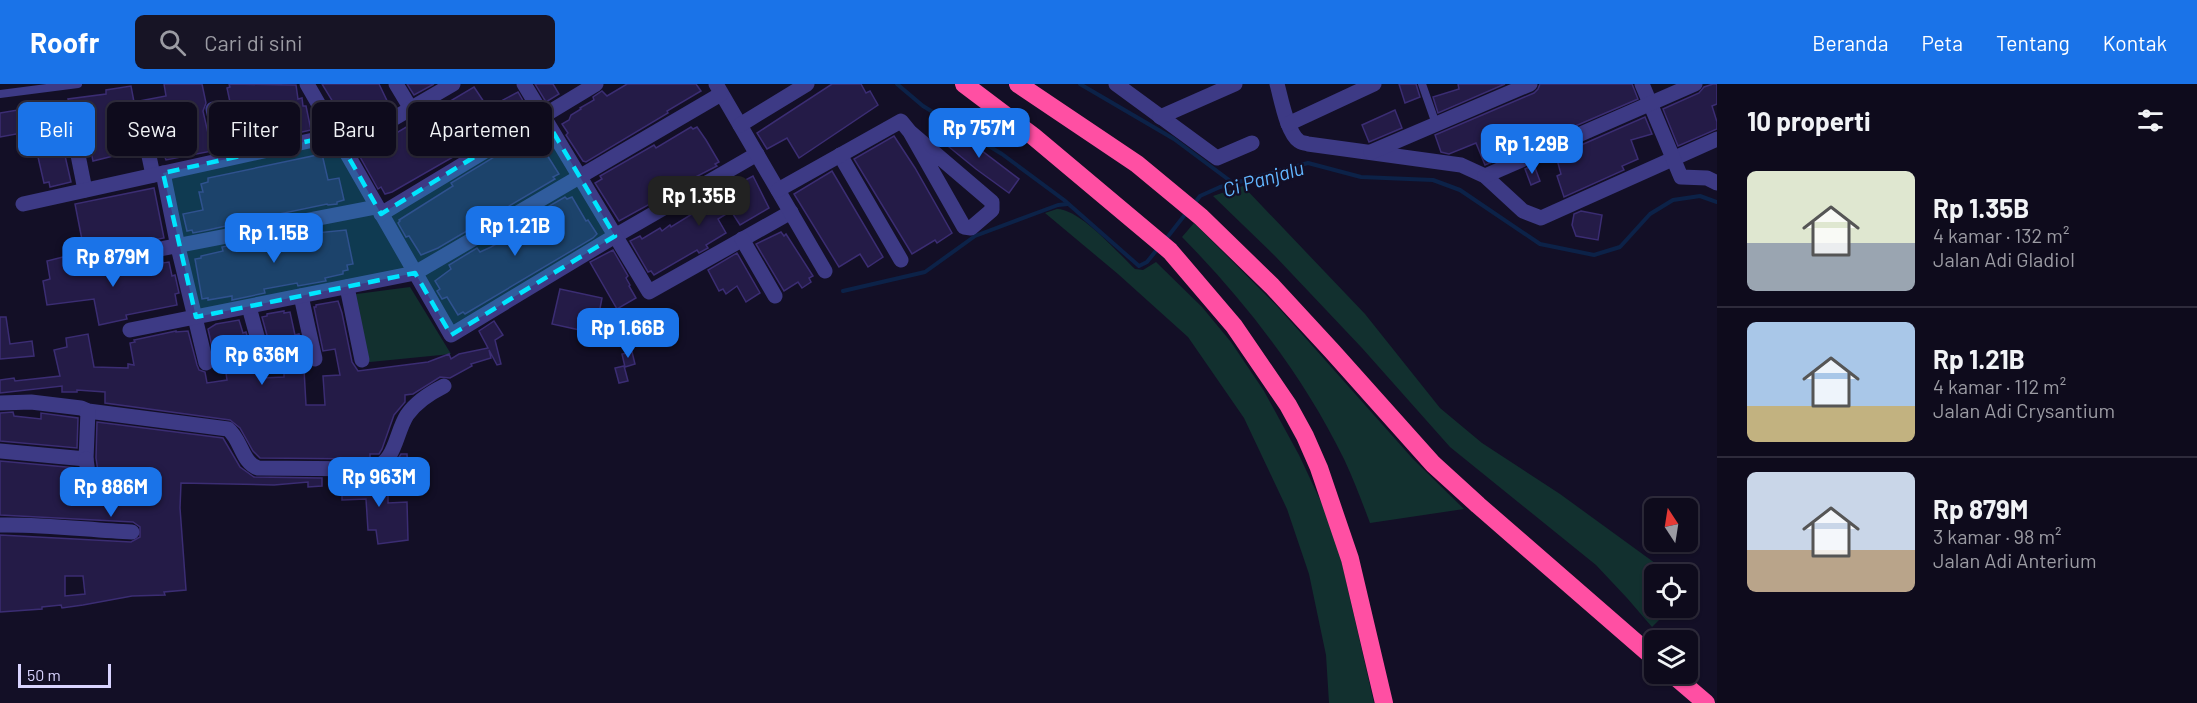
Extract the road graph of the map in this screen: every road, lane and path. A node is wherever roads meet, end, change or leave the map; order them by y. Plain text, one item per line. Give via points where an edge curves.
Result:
1 (78, 84) edge
2 (307, 84) edge
3 (396, 84) edge
4 (453, 84) edge
5 (524, 84) edge
6 (596, 84) edge
7 (807, 84) edge
8 (964, 84) edge
9 (1018, 84) edge
10 (1116, 84) edge
11 (1235, 84) edge
12 (1277, 84) edge
13 (1374, 84) edge
14 (1422, 84) edge
15 (1530, 84) edge
16 (1642, 84) edge
17 (1695, 84) edge
18 (718, 89) edge
19 (0, 94) edge
20 (317, 102) edge
21 (423, 102) edge
22 (535, 102) edge
23 (408, 104) edge
24 (1650, 104) junction
25 (552, 110) edge
26 (1160, 117) junction
27 (1288, 124) junction
28 (1436, 124) junction
29 (740, 125) junction
30 (552, 130) edge
31 (909, 132) junction
32 (1717, 139) edge
33 (1252, 143) dead end
34 (312, 145) edge
35 (1371, 152) junction
36 (757, 154) junction
37 (840, 154) junction
38 (78, 156) edge
39 (152, 156) edge
40 (223, 156) edge
41 (348, 156) edge
42 (473, 156) edge
43 (224, 159) junction
44 (1672, 159) junction
45 (158, 174) junction
46 (580, 176) junction
47 (1485, 176) junction
48 (1717, 183) edge
49 (85, 190) junction
50 (778, 190) junction
51 (23, 204) dead end
52 (379, 211) junction
53 (791, 212) junction
54 (615, 236) junction
55 (742, 239) junction
56 (178, 247) junction
57 (901, 260) dead end
58 (98, 261) dead end
59 (825, 271) dead end
60 (415, 273) junction
61 (347, 287) junction
62 (301, 296) junction
63 (775, 296) dead end
64 (249, 307) junction
65 (196, 317) junction
66 (130, 330) dead end
67 (262, 354) dead end
68 (315, 359) dead end
69 (362, 360) dead end
70 (207, 363) dead end
71 (444, 386) dead end
72 (0, 403) edge
73 (88, 411) junction
74 (0, 451) edge
75 (86, 459) junction
76 (92, 493) dead end
77 (0, 525) edge
78 (132, 532) dead end
79 (1644, 649) edge
80 (1684, 684) edge
81 (1384, 703) edge
82 (1706, 703) edge

1 - 19 lane
2 - 20 street
3 - 23 street
4 - 21 street
5 - 22 street
6 - 25 street
7 - 29 street
8 - 81 highway via 1034,136 1170,251 1234,326 1288,405 1318,468 1350,560
9 - 79 highway via 1137,164 1201,217 1272,286 1433,464
10 - 26 street
11 - 26 street
12 - 27 street
13 - 27 street
14 - 28 lane
15 - 28 street
16 - 24 street
17 - 24 street
18 - 29 street
18 - 46 street
24 - 44 street
24 - 47 street
26 - 33 street via 1217,158
27 - 35 street via 1298,141
28 - 35 street
29 - 36 street
30 - 46 street
31 - 31 street via 963,227 970,228 992,210 992,202
31 - 37 street via 901,121
32 - 44 street
34 - 43 street
35 - 47 street via 1450,163
36 - 50 street
36 - 54 street
37 - 50 street
37 - 57 street
38 - 49 street
39 - 45 street
40 - 43 street
41 - 52 street
42 - 52 street
43 - 45 street
44 - 47 street via 1541,218 1523,211
44 - 48 street via 1681,177 1707,178
45 - 49 street
45 - 56 street
46 - 54 street
46 - 60 street
49 - 51 street
50 - 53 street
52 - 56 street
52 - 60 street
53 - 55 street
53 - 59 street
54 - 55 street via 649,292
54 - 60 street via 451,335
55 - 63 street
56 - 58 street
56 - 65 street
60 - 61 street
61 - 62 street
61 - 69 street
62 - 64 street
62 - 68 street
64 - 65 street
64 - 67 street
65 - 66 street
65 - 70 street
71 - 73 street via 430,393 409,413 387,460 372,469 258,468 250,465 228,429
72 - 73 street via 31,402
73 - 75 street
74 - 75 street
75 - 76 street
77 - 78 street
80 - 82 highway

